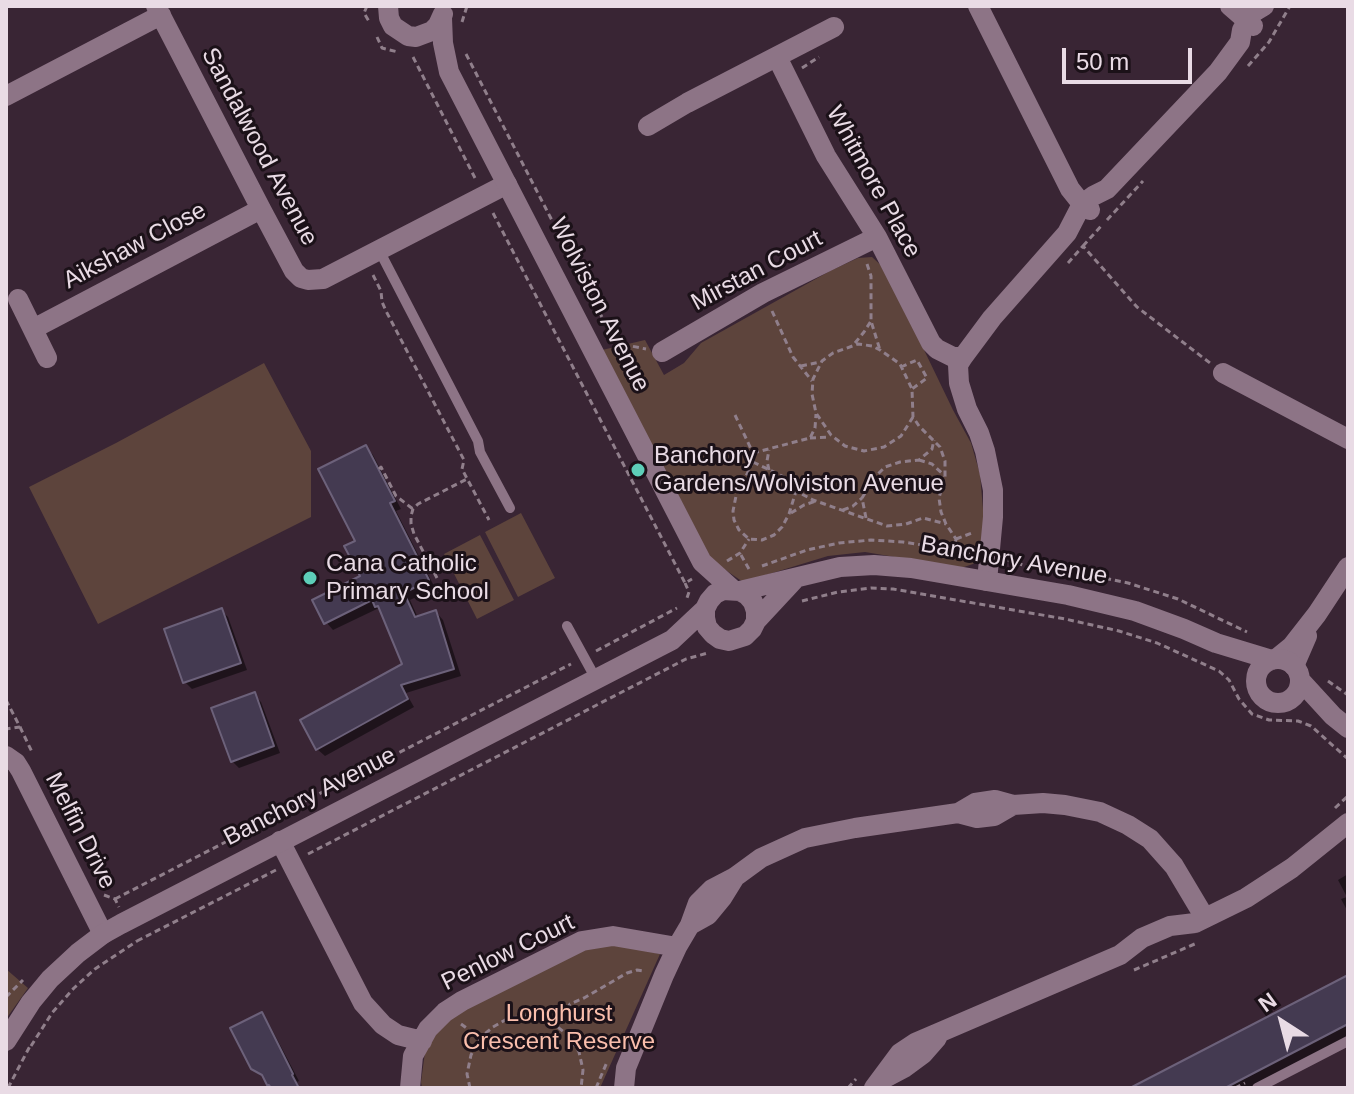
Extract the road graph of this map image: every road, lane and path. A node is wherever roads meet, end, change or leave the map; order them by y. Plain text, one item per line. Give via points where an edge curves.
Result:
1 (367, 6) edge
2 (388, 6) edge
3 (978, 6) edge
4 (1230, 6) edge
5 (1264, 6) edge
6 (1276, 6) edge
7 (159, 10) edge
8 (444, 10) edge
9 (1250, 24) junction
10 (370, 25) dead end
11 (834, 27) dead end
12 (376, 36) dead end
13 (406, 48) junction
14 (464, 51) dead end
15 (777, 57) junction
16 (449, 72) junction
17 (6, 96) edge
18 (648, 126) dead end
19 (507, 184) junction
20 (484, 196) junction
21 (1086, 205) junction
22 (261, 209) junction
23 (868, 242) junction
24 (374, 259) junction
25 (1056, 261) junction
26 (763, 293) junction
27 (18, 299) dead end
28 (871, 321) junction
29 (33, 329) junction
30 (853, 345) junction
31 (660, 349) joint
32 (880, 350) junction
33 (957, 355) junction
34 (47, 358) dead end
35 (822, 361) junction
36 (801, 366) junction
37 (901, 367) junction
38 (1223, 373) joint
39 (813, 383) junction
40 (912, 389) junction
41 (816, 413) junction
42 (735, 415) dead end
43 (913, 417) junction
44 (919, 426) junction
45 (907, 429) junction
46 (834, 437) junction
47 (810, 438) junction
48 (1348, 439) edge
49 (934, 440) junction
50 (769, 449) junction
51 (753, 453) junction
52 (919, 460) junction
53 (753, 462) junction
54 (379, 469) dead end
55 (769, 470) junction
56 (945, 476) junction
57 (467, 479) junction
58 (796, 491) junction
59 (862, 498) junction
60 (816, 501) junction
61 (510, 508) dead end
62 (413, 509) junction
63 (843, 510) junction
64 (789, 514) junction
65 (867, 519) junction
66 (489, 520) dead end
67 (946, 524) junction
68 (975, 524) dead end
69 (974, 533) junction
70 (749, 539) junction
71 (956, 539) junction
72 (980, 554) junction
73 (1348, 567) edge
74 (700, 572) junction
75 (437, 578) dead end
76 (796, 578) junction
77 (987, 581) junction
78 (736, 590) junction
79 (793, 604) dead end
80 (706, 607) junction
81 (756, 621) junction
82 (567, 626) dead end
83 (1252, 634) dead end
84 (672, 640) junction
85 (1216, 643) junction
86 (718, 646) junction
87 (584, 657) junction
88 (1286, 666) junction
89 (596, 679) junction
90 (1325, 679) dead end
91 (1256, 684) junction
92 (1348, 695) edge
93 (6, 700) edge
94 (1284, 703) junction
95 (1341, 722) edge
96 (6, 729) edge
97 (6, 756) edge
98 (1348, 759) edge
99 (1348, 796) edge
100 (1329, 814) dead end
101 (1348, 823) edge
102 (280, 841) junction
103 (291, 862) junction
104 (115, 899) dead end
105 (1200, 920) junction
106 (103, 934) junction
107 (137, 941) dead end
108 (677, 947) junction
109 (27, 976) dead end
110 (641, 981) dead end
111 (6, 997) edge
112 (445, 1012) junction
113 (555, 1025) junction
114 (480, 1038) junction
115 (6, 1041) edge
116 (422, 1041) junction
117 (1348, 1041) edge
118 (625, 1078) edge
119 (872, 1080) edge
120 (410, 1088) edge
121 (470, 1088) edge
122 (581, 1088) edge
123 (611, 1088) edge
124 (848, 1088) edge
125 (1257, 1088) edge

1 - 10 path via 364,13
2 - 13 street, Wolviston Avenue
3 - 21 street via 1070,189
4 - 9 street
5 - 9 street via 1254,12
6 - 9 street
7 - 17 street
7 - 22 street, Sandalwood Avenue
8 - 13 street via 438,25
8 - 16 street, Wolviston Avenue
9 - 21 street via 1244,52 1218,72 1128,169 1113,196
11 - 15 street
12 - 13 path via 382,48
13 - 16 street, Wolviston Avenue via 429,50
13 - 20 path
14 - 31 path via 620,352 631,346
15 - 18 street
15 - 23 street, Whitmore Place
16 - 19 street, Wolviston Avenue
19 - 20 street, Sandalwood Avenue
19 - 74 street, Wolviston Avenue
20 - 24 street, Sandalwood Avenue
20 - 74 path
21 - 25 street via 1074,237
22 - 24 street, Sandalwood Avenue via 301,278 323,279
22 - 29 street, Aikshaw Close
23 - 26 street, Mirstan Court
23 - 28 path
23 - 33 street, Whitmore Place via 924,331
24 - 57 path via 382,302 464,460
24 - 61 lane via 478,441
25 - 33 street
25 - 38 path via 1083,246 1137,307
26 - 31 street, Mirstan Court
26 - 36 path
27 - 29 street
28 - 30 path
28 - 32 path
29 - 34 street
30 - 32 path
30 - 35 path
32 - 37 path
33 - 72 street via 967,409 985,451 993,490
35 - 36 path
35 - 39 path
36 - 39 path
37 - 40 path
37 - 40 path via 917,360 927,378
38 - 48 street
39 - 41 path
40 - 43 path
41 - 46 path
41 - 47 path
42 - 51 path
43 - 44 path
43 - 45 path
44 - 45 path
44 - 49 path
45 - 46 path via 884,447 864,451
46 - 47 path
47 - 50 path
49 - 52 path
49 - 56 path via 945,461
50 - 51 path
50 - 55 path
51 - 53 path
52 - 56 path
52 - 59 path via 885,467
53 - 55 path
53 - 70 path via 733,511 739,530
54 - 62 path via 396,496
55 - 58 path
56 - 67 path via 939,498
57 - 62 path
57 - 66 path
58 - 60 path
58 - 64 path
59 - 63 path
59 - 65 path
60 - 63 path
60 - 64 path
62 - 75 path via 411,524
63 - 65 path
64 - 70 path via 774,535
65 - 67 path via 887,526 923,518
67 - 71 path
68 - 69 path
69 - 71 path
69 - 72 path
70 - 74 path via 740,553
71 - 72 path via 954,550
72 - 77 street
72 - 83 path via 1128,583 1178,599
73 - 88 street
74 - 78 street, Wolviston Avenue
74 - 80 street, Wolviston Avenue
74 - 87 path via 685,604
76 - 77 street, Banchory Avenue via 874,565
76 - 78 street, Banchory Avenue
76 - 81 street
77 - 85 street, Banchory Avenue via 1135,611
78 - 80 street via 715,594
78 - 81 street via 753,602
79 - 98 path via 882,588 1119,631 1219,671 1252,714 1311,726
80 - 84 street, Banchory Avenue
80 - 86 street via 707,627
81 - 86 street via 745,636
82 - 87 lane
84 - 86 street, Banchory Avenue
84 - 89 street, Banchory Avenue
85 - 88 street, Banchory Avenue
85 - 91 street, Banchory Avenue
86 - 103 path
87 - 89 lane
87 - 104 path
88 - 91 street via 1267,662 1258,671
88 - 94 street via 1296,694
88 - 95 street
89 - 102 street, Banchory Avenue
90 - 92 path
91 - 94 street via 1265,700
93 - 96 path via 20,727
94 - 95 street
97 - 106 street, Melfin Drive via 21,771
99 - 100 path
101 - 105 street via 1292,868
102 - 103 street
102 - 106 street, Banchory Avenue
103 - 107 path
103 - 116 street via 363,1003 398,1035
105 - 108 street via 1174,866 1150,839 1100,812 1043,803 1013,805 994,816 958,813 805,838 735,877 708,915 690,925
105 - 119 street via 1148,950 1120,955 980,1014 942,1033 904,1068
106 - 115 street, Banchory Avenue via 50,979
108 - 112 street, Penlow Court via 613,936 582,941
108 - 118 street
109 - 111 path
110 - 113 path via 645,971 618,978 570,1004
112 - 114 path
112 - 116 street, Penlow Court
113 - 114 path via 524,1016 507,1019
113 - 122 path via 579,1052
114 - 121 path via 467,1074
116 - 120 street, Penlow Court via 413,1056
117 - 125 lane
118 - 123 street
119 - 124 path

